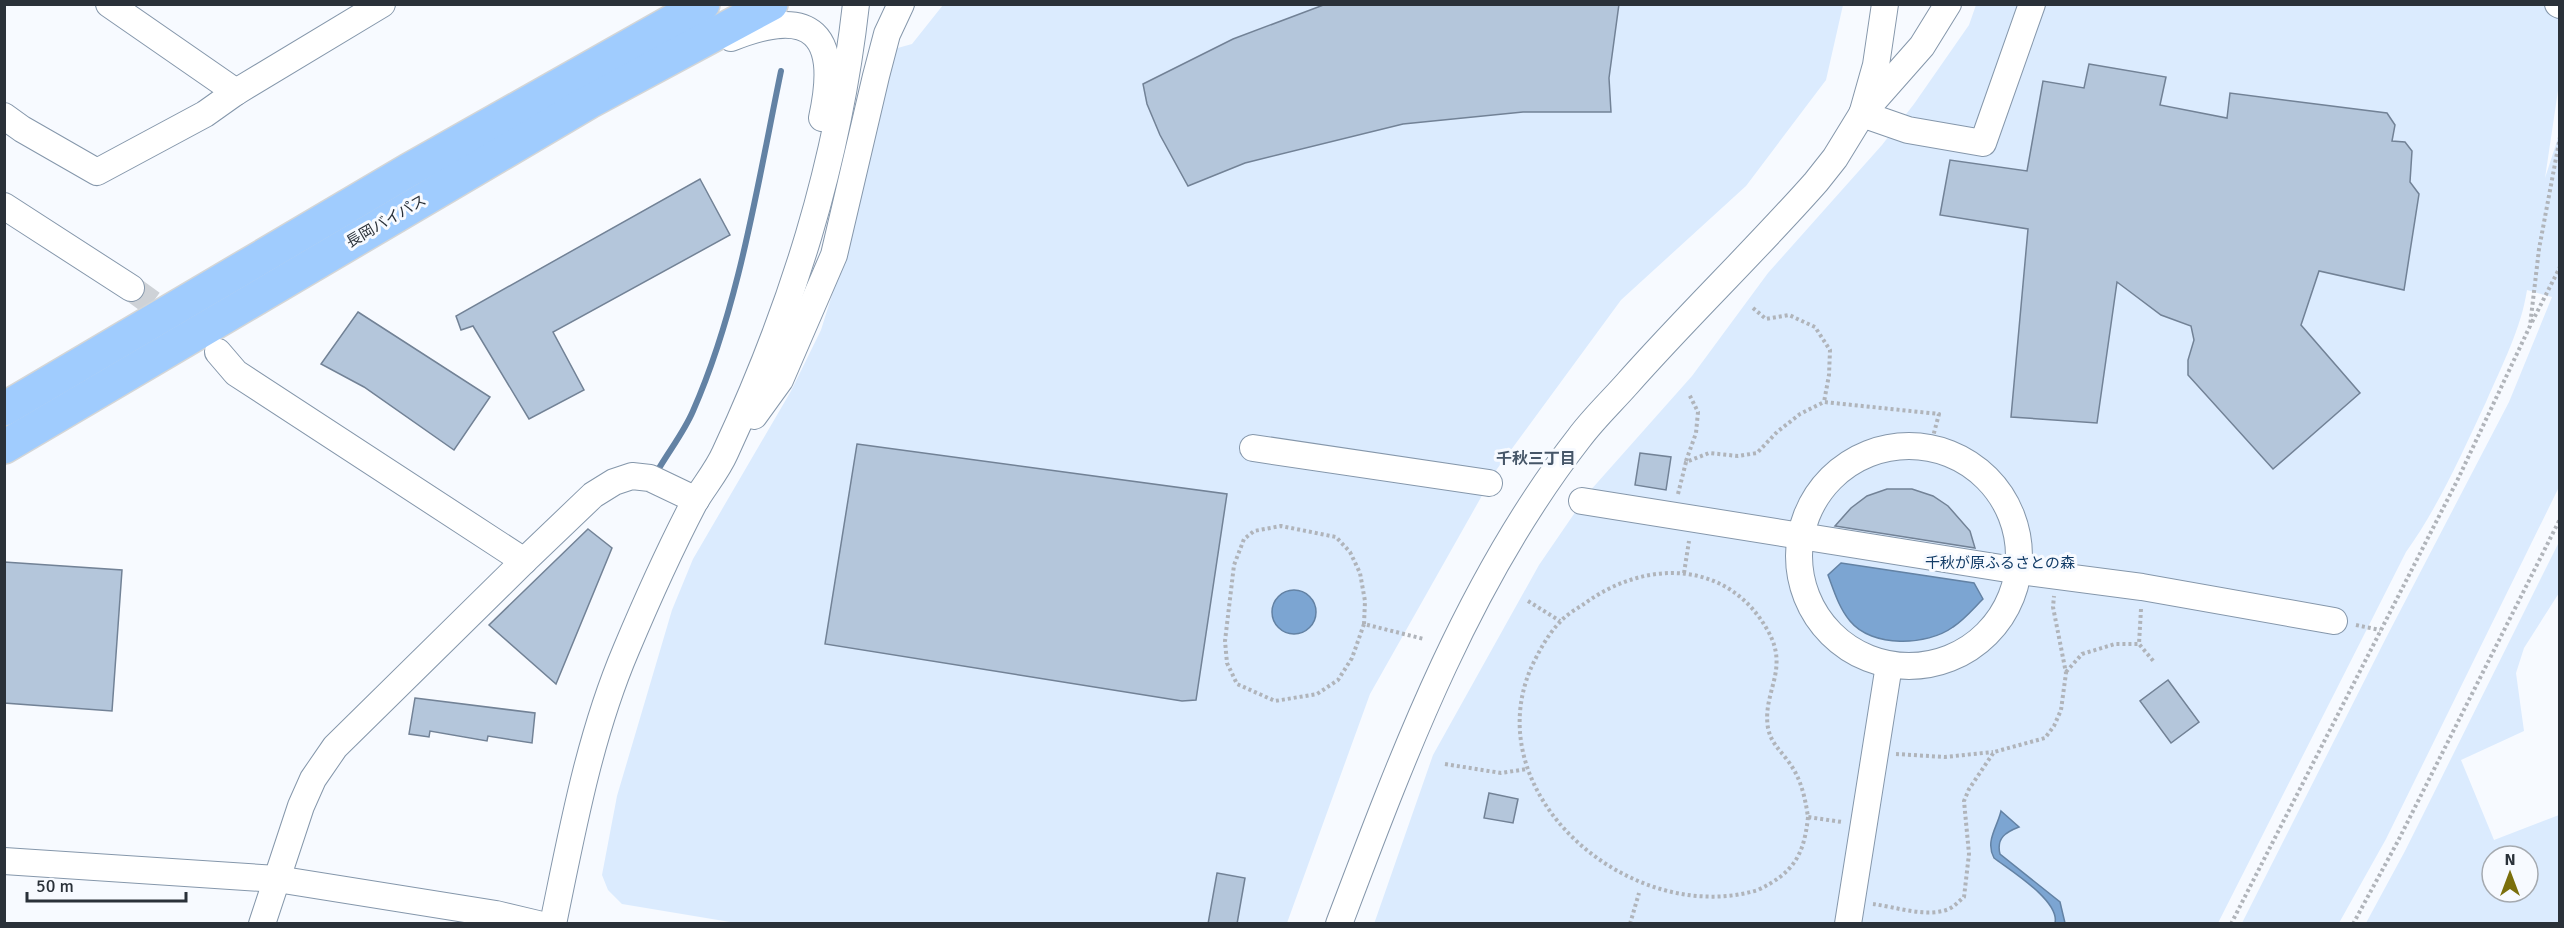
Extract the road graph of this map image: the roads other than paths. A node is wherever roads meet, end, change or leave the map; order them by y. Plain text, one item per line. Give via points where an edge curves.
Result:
1 (109, 4) edge
2 (703, 4) edge
3 (771, 4) edge
4 (856, 4) edge
5 (901, 4) edge
6 (1885, 4) edge
7 (1948, 4) edge
8 (2032, 4) edge
9 (369, 7) edge
10 (641, 73) junction
11 (236, 92) junction
12 (1862, 114) junction
13 (10, 130) edge
14 (4, 206) edge
15 (130, 288) tunnel mouth
16 (218, 352) dead end
17 (757, 383) junction
18 (4, 409) edge
19 (4, 447) edge
20 (1254, 448) dead end
21 (723, 457) junction
22 (1490, 483) dead end
23 (696, 500) junction
24 (1582, 501) dead end
25 (1799, 537) junction
26 (524, 561) junction
27 (2020, 572) junction
28 (2334, 621) dead end
29 (1888, 665) junction
30 (4, 861) edge
31 (277, 879) junction
32 (1850, 912) edge
33 (262, 924) edge
34 (538, 924) edge
35 (552, 924) edge
36 (1339, 924) edge

1 - 11 street
2 - 18 highway via 410,170
3 - 10 highway, 長岡バイパス
4 - 17 street via 828,170 813,225
5 - 21 street via 887,34 834,255 780,380
6 - 12 street via 1876,65
7 - 12 street via 1922,46
8 - 12 street via 1983,143 1908,130
9 - 11 street
10 - 17 street via 769,26 791,24 808,29 821,41 828,79 825,106 806,186 766,317
10 - 19 highway, 長岡バイパス
11 - 13 street via 205,114 97,172
12 - 36 street via 1816,182 1672,332 1579,437 1541,491 1477,595 1450,648
14 - 15 street
16 - 26 street via 236,374
17 - 21 street
20 - 22 street
21 - 23 street
23 - 26 street via 650,478 632,476 614,482 593,495
23 - 35 street via 669,552 609,697 584,780
24 - 25 street
25 - 27 street
25 - 27 street via 1809,506 1825,483 1847,465 1873,452 1901,447 1930,448 1973,467 2001,493 2015,525
25 - 29 street via 1800,573 1818,619 1847,646
26 - 31 street via 335,747 309,788
27 - 28 street via 2142,587
27 - 29 street via 2013,598 1998,621 1966,652 1943,663
29 - 32 street
30 - 31 street
31 - 33 street
31 - 34 street

